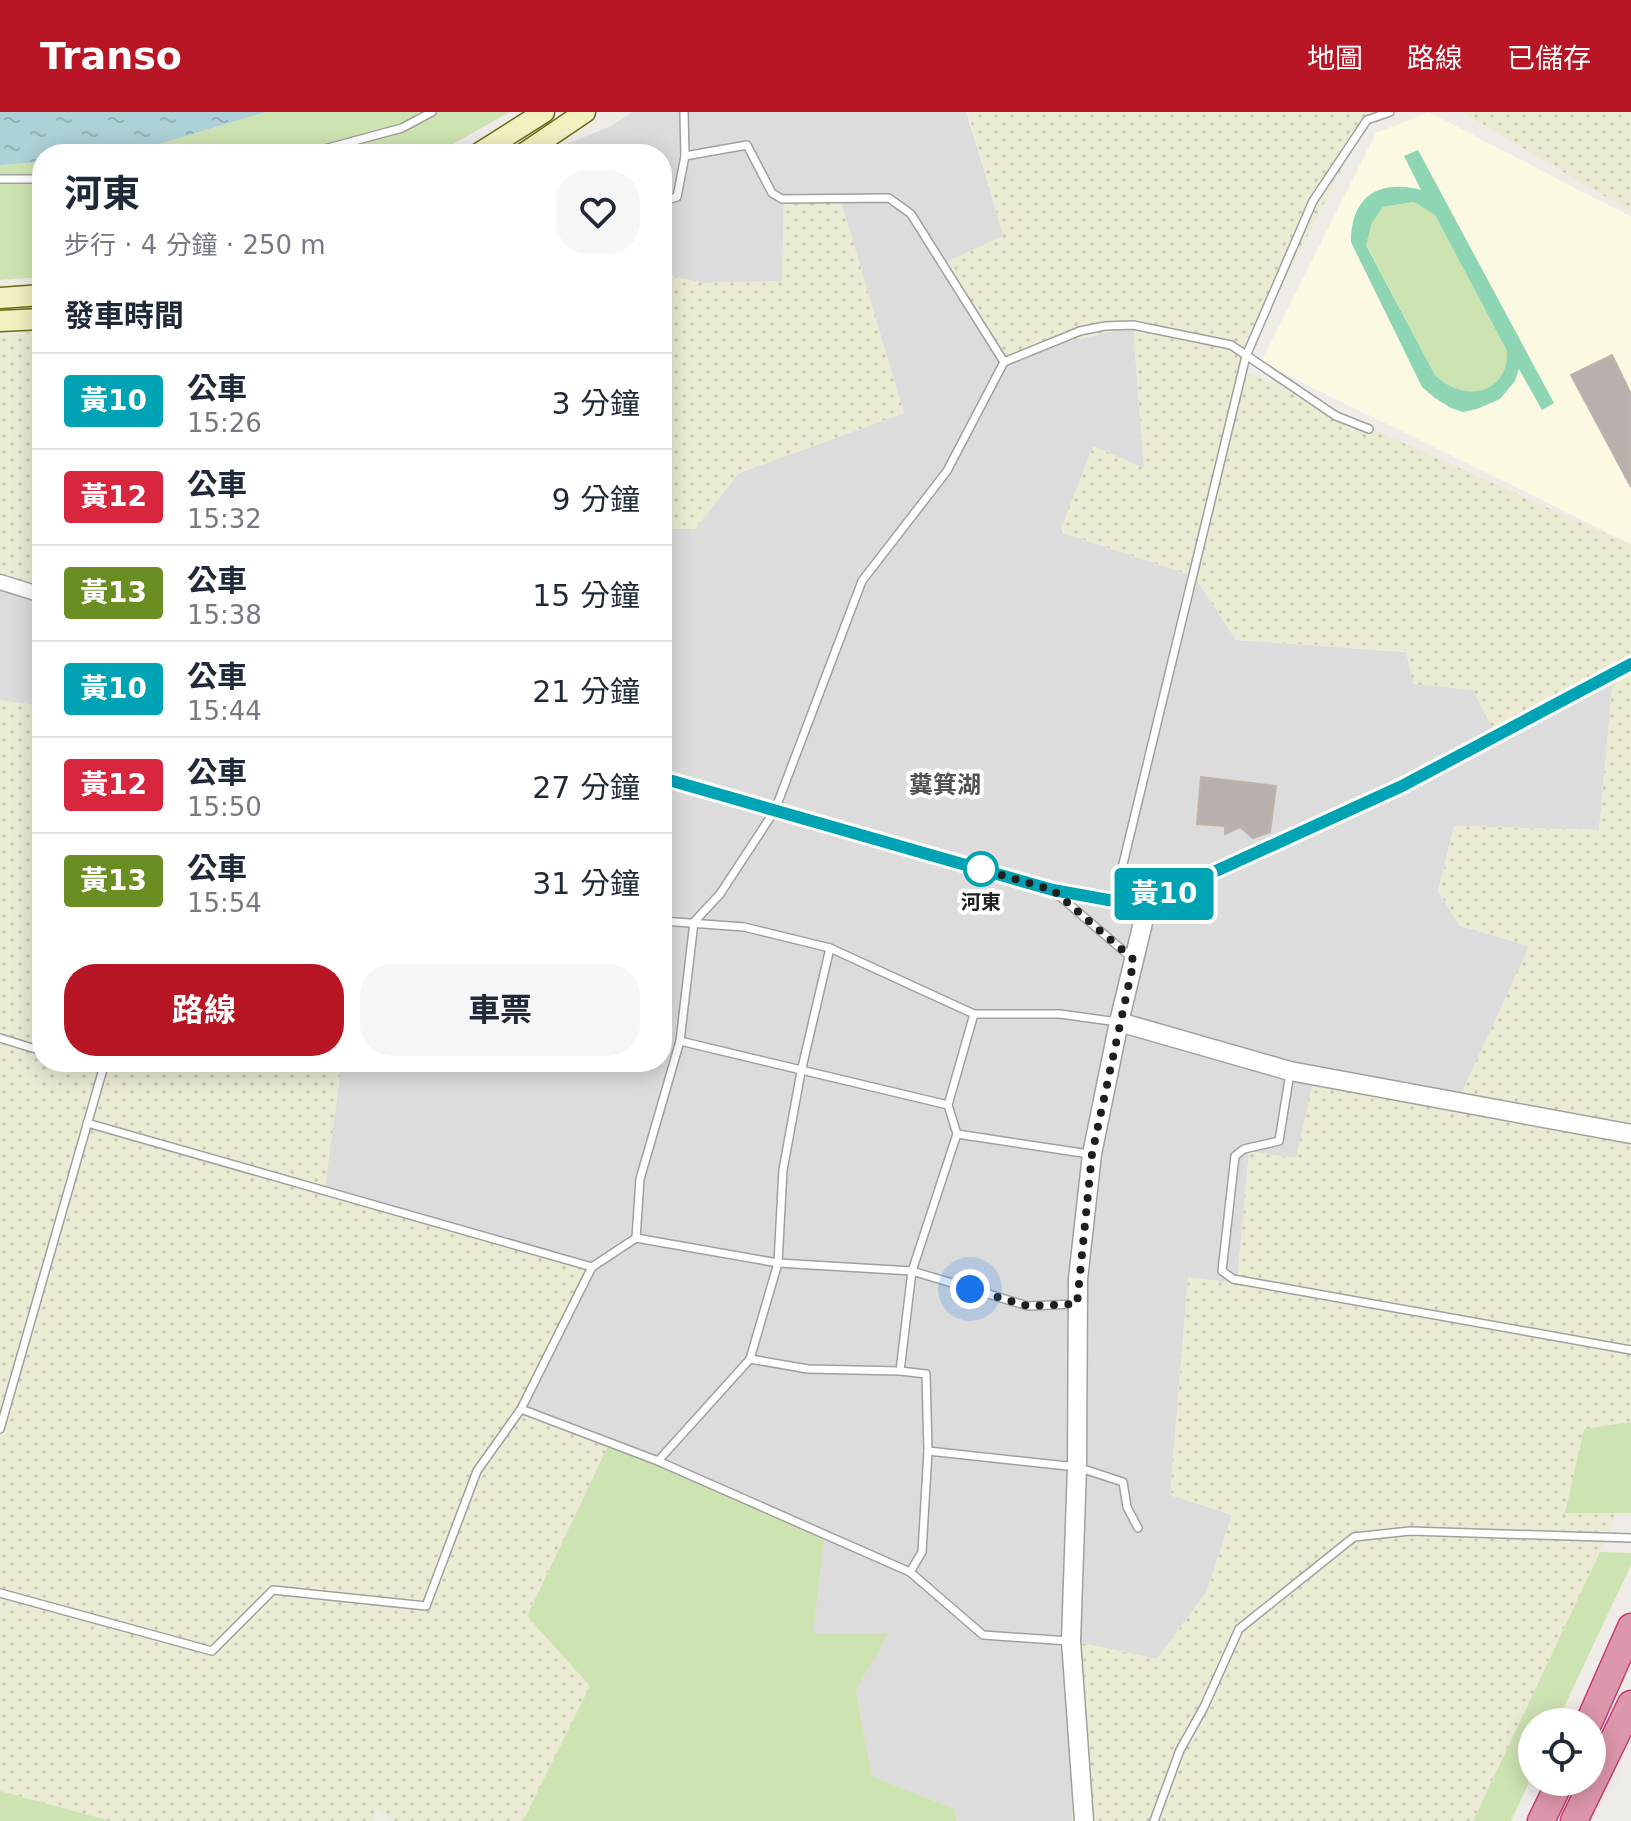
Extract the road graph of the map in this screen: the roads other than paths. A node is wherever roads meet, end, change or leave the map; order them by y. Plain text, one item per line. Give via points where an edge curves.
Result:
1 (432, 112) edge
2 (544, 112) edge
3 (585, 112) edge
4 (684, 112) edge
5 (1390, 112) edge
6 (343, 144) edge
7 (494, 144) edge
8 (538, 144) edge
9 (685, 156) junction
10 (0, 179) edge
11 (32, 179) edge
12 (672, 198) edge
13 (32, 296) edge
14 (0, 298) edge
15 (32, 319) edge
16 (0, 321) edge
17 (1246, 356) junction
18 (1004, 362) junction
19 (1369, 429) dead end
20 (0, 582) edge
21 (32, 592) edge
22 (1631, 664) edge
23 (672, 781) edge
24 (775, 810) junction
25 (1053, 890) junction
26 (1114, 901) junction
27 (1148, 902) junction
28 (672, 921) edge
29 (694, 922) junction
30 (830, 948) junction
31 (1134, 960) junction
32 (974, 1014) junction
33 (1119, 1022) junction
34 (0, 1038) edge
35 (680, 1041) junction
36 (32, 1048) edge
37 (672, 1069) edge
38 (1290, 1071) junction
39 (102, 1072) edge
40 (671, 1072) edge
41 (801, 1072) junction
42 (948, 1105) junction
43 (87, 1123) junction
44 (957, 1134) junction
45 (1631, 1134) edge
46 (1092, 1154) junction
47 (636, 1238) junction
48 (778, 1263) junction
49 (592, 1267) junction
50 (912, 1271) junction
51 (1077, 1304) junction
52 (1631, 1350) edge
53 (750, 1359) junction
54 (900, 1371) junction
55 (521, 1409) junction
56 (0, 1429) edge
57 (928, 1451) junction
58 (658, 1461) junction
59 (1077, 1467) junction
60 (1138, 1528) dead end
61 (1631, 1538) edge
62 (910, 1572) junction
63 (0, 1593) edge
64 (1631, 1627) edge
65 (1071, 1641) junction
66 (1631, 1704) edge
67 (1595, 1708) edge
68 (1553, 1796) edge
69 (1084, 1821) edge
70 (1154, 1821) edge
71 (1541, 1821) edge
72 (1574, 1821) edge

1 - 6 lane via 402,128
2 - 7 main road
3 - 8 main road
4 - 9 lane
5 - 17 lane via 1367,120 1313,201
9 - 12 lane via 677,197
9 - 18 lane via 747,145 772,193 782,199 889,198 911,214
10 - 11 lane
13 - 14 main road
15 - 16 main road
17 - 18 lane via 1231,345 1121,325 1080,331
17 - 19 lane via 1336,416
17 - 26 lane
18 - 24 lane via 947,471 862,581
20 - 21 street
22 - 27 street via 1402,786
23 - 24 street
24 - 25 street
24 - 29 lane via 720,894
25 - 26 street
25 - 31 lane
26 - 27 street
27 - 31 street
28 - 29 lane
29 - 30 lane via 744,927
29 - 35 lane
30 - 32 lane
30 - 41 lane
31 - 33 street
32 - 33 lane via 1060,1014
32 - 42 lane
33 - 38 street
33 - 46 street
34 - 36 lane
35 - 37 lane
35 - 41 lane
38 - 45 street
38 - 52 lane via 1279,1141 1235,1156 1222,1271 1233,1279
39 - 43 lane
40 - 47 lane via 640,1179
41 - 42 lane
41 - 48 lane via 783,1170
42 - 44 lane
43 - 49 lane
43 - 56 lane
44 - 46 lane
44 - 50 lane
46 - 51 street
47 - 48 lane
47 - 49 lane
48 - 50 lane
48 - 53 lane
49 - 55 lane
50 - 51 lane via 1028,1306
50 - 54 lane
51 - 59 street
53 - 54 lane via 808,1369
53 - 58 lane
54 - 57 lane via 926,1374
55 - 58 lane
55 - 63 lane via 477,1471 426,1606 273,1590 212,1651
57 - 59 lane
57 - 62 lane via 922,1552
58 - 62 lane
59 - 60 lane via 1123,1482
59 - 65 street
61 - 70 lane via 1410,1531 1354,1537 1239,1629 1180,1750
62 - 65 lane via 983,1635
64 - 67 highway
65 - 69 street
66 - 72 highway
68 - 71 highway

